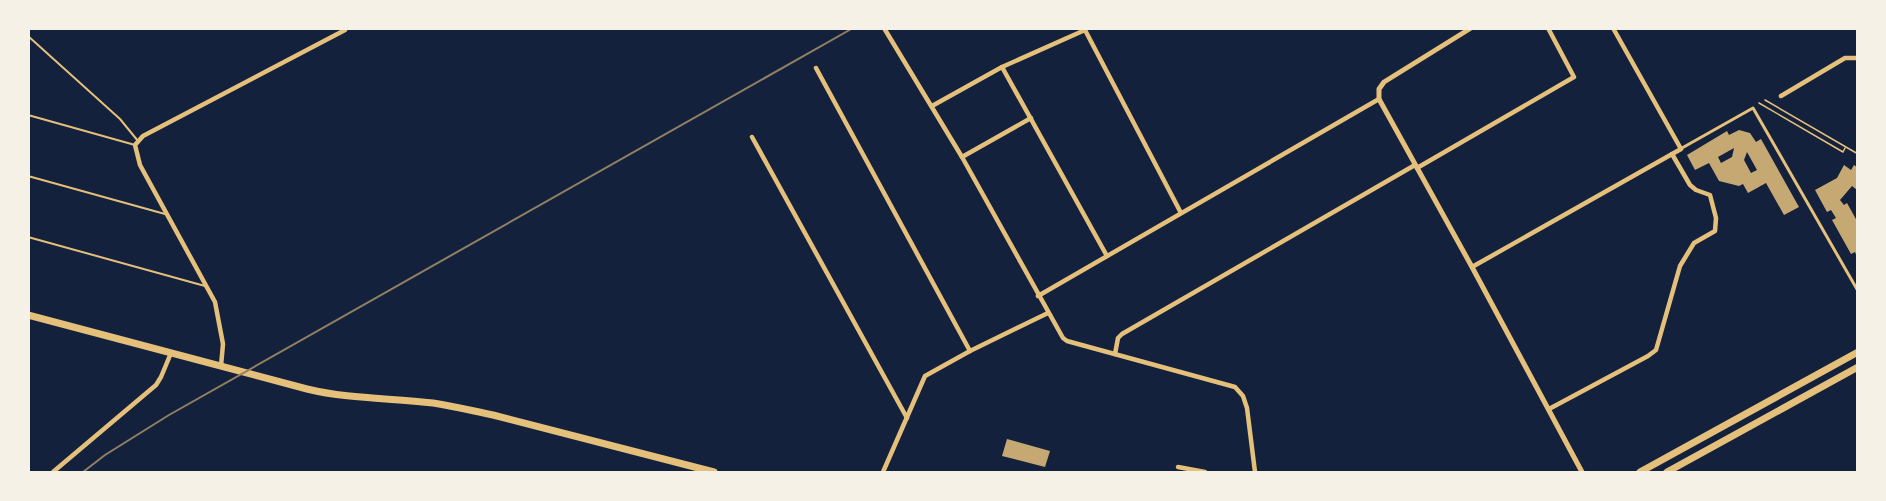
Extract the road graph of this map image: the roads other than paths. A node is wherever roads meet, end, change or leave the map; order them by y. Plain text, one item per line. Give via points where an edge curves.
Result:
1 (884, 28) edge
2 (1471, 28) edge
3 (1548, 28) edge
4 (1613, 28) edge
5 (345, 29) edge
6 (28, 36) edge
7 (1857, 58) edge
8 (1002, 67) junction
9 (816, 68) dead end
10 (1781, 96) dead end
11 (1379, 99) junction
12 (932, 106) junction
13 (28, 115) edge
14 (1030, 118) junction
15 (752, 137) dead end
16 (137, 143) junction
17 (1681, 149) junction
18 (1672, 154) junction
19 (962, 157) junction
20 (1416, 166) junction
21 (28, 176) edge
22 (1181, 213) junction
23 (168, 215) junction
24 (28, 237) edge
25 (1107, 256) junction
26 (1472, 267) junction
27 (208, 287) junction
28 (1857, 291) edge
29 (1038, 296) junction
30 (1048, 313) junction
31 (28, 315) edge
32 (970, 351) junction
33 (1857, 352) edge
34 (171, 353) junction
35 (1114, 354) junction
36 (221, 366) junction
37 (1857, 367) edge
38 (1549, 409) junction
39 (907, 418) junction
40 (1178, 467) dead end
41 (53, 472) edge
42 (714, 472) edge
43 (883, 472) edge
44 (1205, 472) edge
45 (1255, 472) edge
46 (1582, 472) edge
47 (1640, 472) edge
48 (1667, 472) edge

1 - 12 street
2 - 11 street via 1384,82 1379,88
3 - 20 street via 1574,77
4 - 17 street
5 - 16 street via 143,136
6 - 16 lane via 120,119
7 - 10 street via 1845,58
8 - 12 street
8 - 14 street
8 - 22 street via 1085,30
9 - 32 street
11 - 20 street
11 - 22 street
12 - 19 street
13 - 16 lane
14 - 19 street
14 - 25 street
15 - 39 street
16 - 23 street via 140,165
17 - 18 street
17 - 28 street via 1753,108
18 - 26 street
18 - 38 street via 1690,185 1710,195 1715,231 1694,243 1680,266 1656,350
19 - 29 street
20 - 26 street
20 - 35 street via 1122,334
21 - 23 lane
22 - 25 street
23 - 27 street
24 - 27 lane
25 - 29 street
26 - 38 street
27 - 36 street via 223,344
29 - 30 street
30 - 32 street
30 - 35 street via 1067,341
31 - 34 main road
32 - 39 street via 925,376
33 - 47 main road
34 - 36 main road
34 - 41 street via 156,385
35 - 45 street via 1234,387 1247,408
36 - 42 main road via 314,391 435,404 493,415
37 - 48 main road
38 - 46 street
39 - 43 street
40 - 44 street

